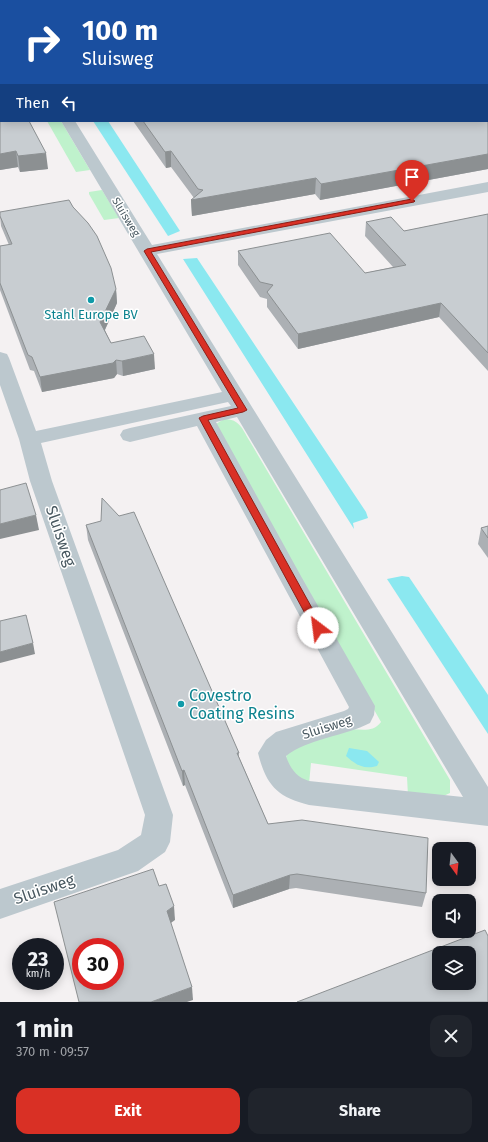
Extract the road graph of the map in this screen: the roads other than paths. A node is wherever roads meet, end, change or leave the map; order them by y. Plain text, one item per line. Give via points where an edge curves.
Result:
1 (69, 122) edge
2 (488, 187) edge
3 (147, 251) junction
4 (0, 358) edge
5 (239, 402) junction
6 (203, 418) junction
7 (130, 435) dead end
8 (29, 439) junction
9 (488, 813) edge
10 (0, 904) edge

1 - 3 street, Sluisweg
2 - 3 street
3 - 5 street, Sluisweg
4 - 8 street, Sluisweg
5 - 6 street
5 - 8 street
5 - 9 street, Sluisweg
6 - 7 street
6 - 9 street, Sluisweg via 362,706 361,715 351,720 286,740 276,748 272,753 274,762 286,784 295,790 309,793
8 - 10 street, Sluisweg via 31,483 159,815 154,842 127,861

